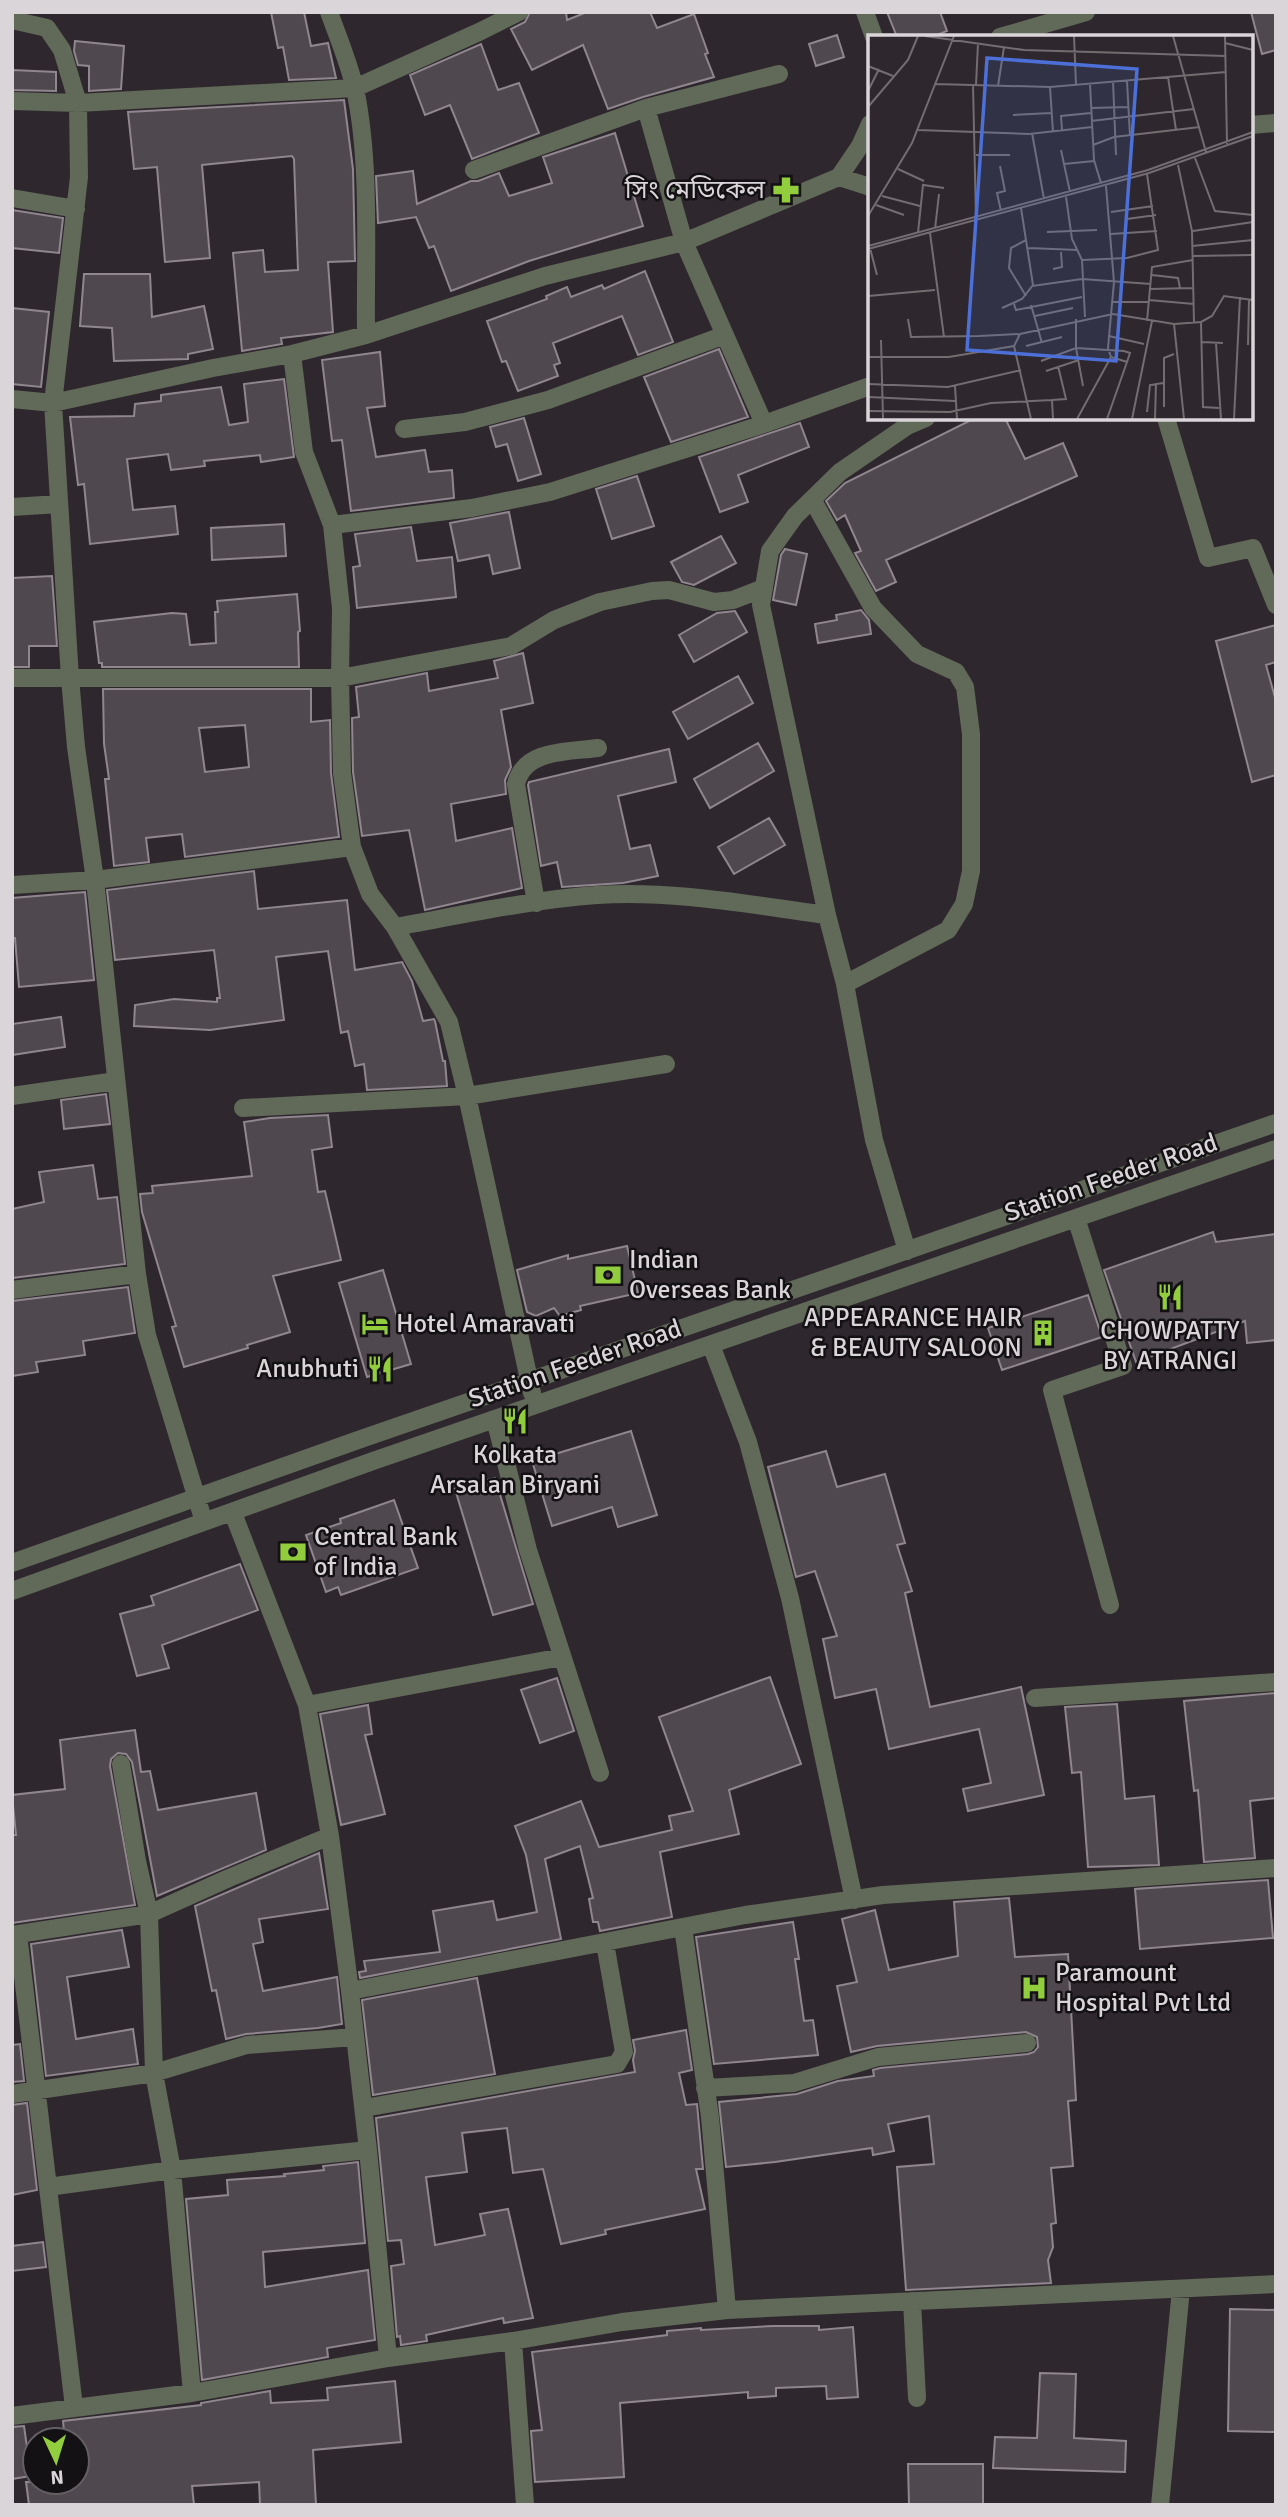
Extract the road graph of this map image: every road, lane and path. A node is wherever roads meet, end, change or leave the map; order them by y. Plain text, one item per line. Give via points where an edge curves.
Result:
1 (329, 12) edge
2 (519, 12) edge
3 (865, 12) edge
4 (1086, 12) edge
5 (12, 20) edge
6 (50, 20) edge
7 (873, 35) edge
8 (1007, 35) edge
9 (779, 74) dead end
10 (355, 88) junction
11 (12, 101) edge
12 (78, 103) junction
13 (646, 108) junction
14 (1276, 122) edge
15 (1253, 125) edge
16 (868, 128) edge
17 (474, 170) dead end
18 (839, 177) junction
19 (868, 186) edge
20 (12, 198) edge
21 (76, 209) junction
22 (684, 242) junction
23 (366, 335) junction
24 (725, 335) junction
25 (292, 354) junction
26 (868, 387) edge
27 (12, 399) edge
28 (53, 403) junction
29 (1167, 420) edge
30 (905, 422) edge
31 (764, 424) junction
32 (404, 429) dead end
33 (812, 499) junction
34 (59, 504) junction
35 (12, 507) edge
36 (332, 525) junction
37 (764, 588) junction
38 (1276, 605) edge
39 (12, 678) edge
40 (70, 678) junction
41 (340, 678) junction
42 (598, 748) dead end
43 (352, 847) junction
44 (95, 880) junction
45 (12, 885) edge
46 (536, 903) junction
47 (827, 915) junction
48 (395, 927) junction
49 (845, 984) junction
50 (666, 1064) dead end
51 (116, 1081) junction
52 (12, 1096) edge
53 (467, 1096) junction
54 (243, 1108) dead end
55 (1276, 1123) edge
56 (1276, 1149) edge
57 (1076, 1218) junction
58 (907, 1251) junction
59 (137, 1274) junction
60 (12, 1290) edge
61 (711, 1345) junction
62 (529, 1382) junction
63 (535, 1405) junction
64 (495, 1419) junction
65 (195, 1498) junction
66 (233, 1513) junction
67 (204, 1522) junction
68 (12, 1563) edge
69 (12, 1591) edge
70 (1110, 1605) dead end
71 (562, 1657) junction
72 (1276, 1682) edge
73 (1035, 1698) dead end
74 (307, 1705) junction
75 (121, 1764) dead end
76 (600, 1773) dead end
77 (330, 1836) junction
78 (1276, 1868) edge
79 (854, 1900) junction
80 (149, 1914) junction
81 (682, 1927) junction
82 (15, 1935) edge
83 (605, 1943) junction
84 (350, 1992) junction
85 (355, 2037) junction
86 (1027, 2043) dead end
87 (155, 2073) junction
88 (705, 2088) junction
89 (37, 2091) junction
90 (12, 2094) edge
91 (364, 2108) junction
92 (368, 2150) junction
93 (172, 2170) junction
94 (48, 2187) junction
95 (1276, 2284) edge
96 (1181, 2288) junction
97 (912, 2301) junction
98 (727, 2310) junction
99 (513, 2342) junction
100 (388, 2358) junction
101 (192, 2393) junction
102 (917, 2398) dead end
103 (74, 2407) junction
104 (12, 2416) edge
105 (525, 2505) edge
106 (1160, 2505) edge

1 - 10 street
2 - 10 street
3 - 7 street
4 - 8 street
5 - 6 street
6 - 12 street
9 - 13 street
10 - 12 street
10 - 23 street via 364,183
11 - 12 street
12 - 21 street
13 - 17 street
13 - 22 street
14 - 15 street
16 - 18 street
18 - 19 street
18 - 22 street
20 - 21 street
21 - 28 street
22 - 23 street via 545,276
22 - 24 street
23 - 25 street
24 - 31 street
24 - 32 street via 548,400 465,422
25 - 28 street
25 - 36 street via 304,452
26 - 31 street
27 - 28 street
28 - 34 street
29 - 38 street via 1208,558 1253,548
30 - 33 street
31 - 36 street via 550,492 472,508
33 - 37 street via 770,551
33 - 49 street via 873,608 917,654 956,671 965,687 971,734 971,871 964,904 948,930
34 - 35 street
34 - 40 street
36 - 41 street via 341,608
37 - 41 street via 714,602 669,590 600,602 554,620 511,646
37 - 47 street via 761,605
39 - 40 street
40 - 41 street
40 - 44 street
41 - 43 street via 342,772
42 - 46 street via 543,756 528,761 519,772 516,784
43 - 44 street
43 - 48 street via 370,894
44 - 45 street
44 - 51 street
46 - 47 street via 597,895 678,896
46 - 48 street
47 - 49 street
48 - 53 street via 449,1022
49 - 58 street via 874,1140
50 - 53 street
51 - 52 street
51 - 59 street
53 - 54 street
53 - 62 street
55 - 58 street, Station Feeder Road
56 - 57 street, Station Feeder Road
57 - 61 street, Station Feeder Road
57 - 70 street via 1123,1366 1052,1390
58 - 62 street, Station Feeder Road
59 - 60 street
59 - 65 street via 147,1335
61 - 63 street, Station Feeder Road
61 - 79 street via 748,1442 790,1598
62 - 63 street
62 - 65 street, Station Feeder Road
63 - 64 street, Station Feeder Road
64 - 66 street, Station Feeder Road
64 - 71 street via 528,1550
65 - 67 street
65 - 68 street, Station Feeder Road
66 - 67 street, Station Feeder Road
66 - 74 street
67 - 69 street, Station Feeder Road
71 - 74 street
71 - 76 street
72 - 73 street
74 - 77 street
75 - 80 street
77 - 80 street
77 - 84 street
78 - 79 street
79 - 81 street
80 - 82 street
80 - 87 street
81 - 83 street
81 - 88 street
82 - 89 street
83 - 84 street
83 - 91 street via 624,2052 617,2064
84 - 85 street
85 - 87 street via 247,2045
85 - 91 street
86 - 88 street via 878,2057 794,2083
87 - 89 street
87 - 93 street
88 - 98 street
89 - 90 street
89 - 94 street
91 - 92 street
92 - 93 street
92 - 100 street
93 - 94 street
93 - 101 street
94 - 103 street
95 - 96 street
96 - 97 street
96 - 106 street
97 - 98 street
97 - 102 street
98 - 99 street via 622,2322
99 - 100 street
99 - 105 street
100 - 101 street
101 - 103 street
103 - 104 street

